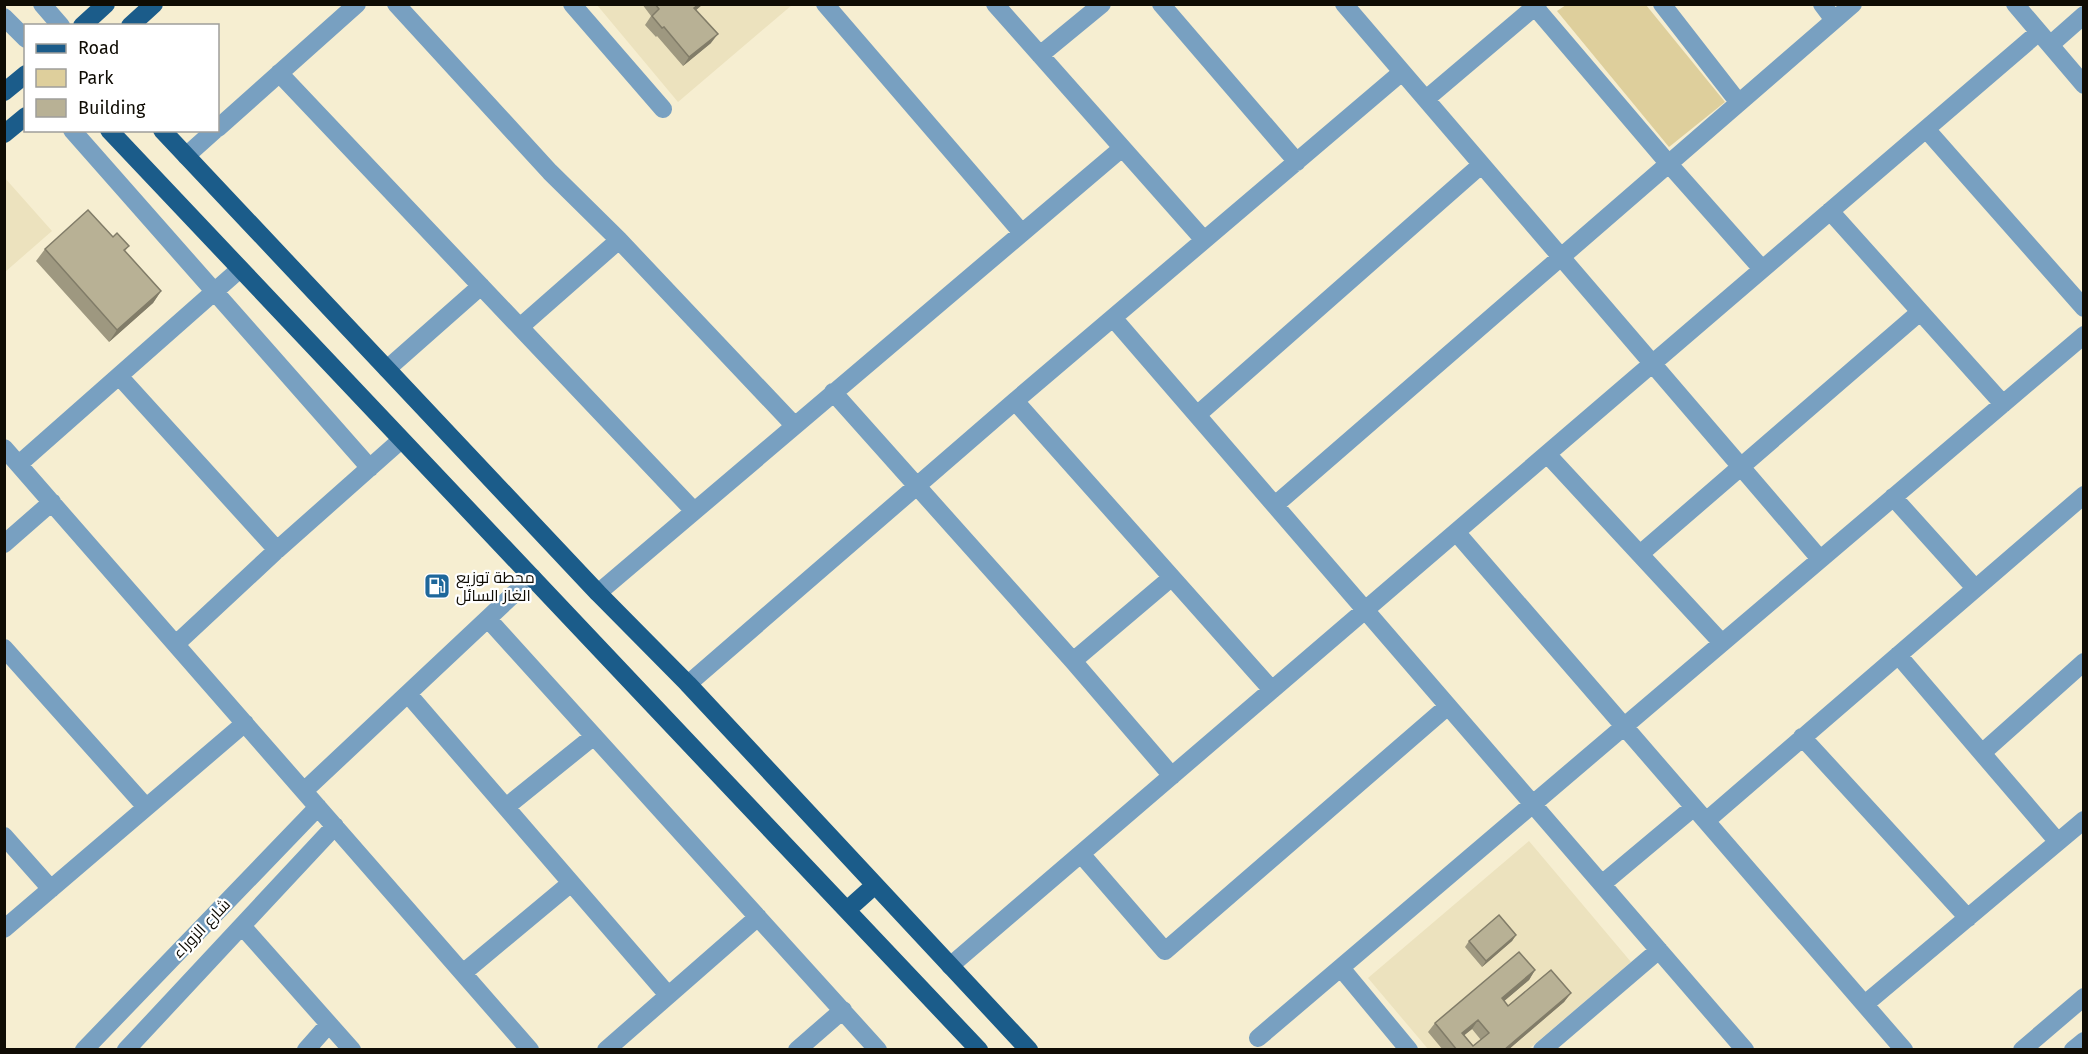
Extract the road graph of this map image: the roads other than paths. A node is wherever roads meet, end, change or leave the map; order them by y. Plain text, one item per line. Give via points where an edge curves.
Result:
1 (42, 4) edge
2 (106, 4) edge
3 (154, 4) edge
4 (357, 4) edge
5 (396, 4) edge
6 (572, 4) edge
7 (825, 4) edge
8 (995, 4) edge
9 (1102, 4) edge
10 (1161, 4) edge
11 (1662, 4) edge
12 (1822, 4) edge
13 (1853, 4) edge
14 (2015, 4) edge
15 (1536, 6) edge
16 (1351, 7) edge
17 (2084, 15) edge
18 (4, 17) edge
19 (1834, 20) junction
20 (59, 24) edge
21 (84, 24) edge
22 (131, 24) edge
23 (24, 37) edge
24 (2044, 38) junction
25 (1040, 55) junction
26 (1402, 72) junction
27 (279, 73) junction
28 (24, 76) edge
29 (2084, 84) edge
30 (4, 92) edge
31 (1426, 99) junction
32 (1739, 103) junction
33 (663, 109) dead end
34 (24, 118) edge
35 (219, 126) edge
36 (1926, 129) junction
37 (74, 132) edge
38 (111, 132) edge
39 (164, 132) edge
40 (213, 132) edge
41 (4, 134) edge
42 (1121, 149) junction
43 (186, 156) junction
44 (1297, 162) junction
45 (1668, 163) junction
46 (1481, 165) junction
47 (1830, 211) junction
48 (1022, 232) junction
49 (619, 240) junction
50 (1204, 240) junction
51 (1561, 257) junction
52 (240, 269) junction
53 (1762, 269) junction
54 (481, 286) junction
55 (214, 292) junction
56 (2084, 308) edge
57 (1920, 312) junction
58 (1114, 319) junction
59 (520, 327) junction
60 (2084, 336) edge
61 (1652, 364) junction
62 (387, 369) junction
63 (119, 376) junction
64 (833, 392) junction
65 (1015, 400) junction
66 (2003, 404) junction
67 (1197, 415) junction
68 (794, 425) junction
69 (401, 440) junction
70 (4, 448) edge
71 (1547, 454) junction
72 (19, 464) junction
73 (1741, 467) junction
74 (370, 468) junction
75 (915, 486) junction
76 (2083, 495) edge
77 (1893, 497) junction
78 (52, 502) junction
79 (1275, 505) junction
80 (694, 511) junction
81 (1456, 532) junction
82 (4, 544) edge
83 (277, 550) junction
84 (1640, 554) junction
85 (1820, 559) junction
86 (532, 577) junction
87 (1171, 578) junction
88 (1975, 588) junction
89 (598, 593) junction
90 (1365, 610) junction
91 (488, 619) junction
92 (1722, 643) junction
93 (176, 644) junction
94 (4, 648) edge
95 (1898, 655) junction
96 (1073, 661) junction
97 (2084, 662) edge
98 (688, 684) junction
99 (1272, 690) junction
100 (408, 694) junction
101 (1448, 706) junction
102 (245, 723) junction
103 (1624, 726) junction
104 (594, 736) junction
105 (1802, 737) junction
106 (1982, 753) junction
107 (1172, 776) junction
108 (304, 791) junction
109 (1533, 804) junction
110 (147, 807) junction
111 (318, 807) junction
112 (506, 807) junction
113 (1700, 814) junction
114 (2084, 820) edge
115 (335, 826) junction
116 (4, 836) edge
117 (2058, 842) junction
118 (1081, 854) junction
119 (572, 883) junction
120 (1602, 884) junction
121 (875, 885) junction
122 (51, 889) junction
123 (847, 910) junction
124 (758, 917) junction
125 (1968, 918) junction
126 (242, 926) junction
127 (4, 929) edge
128 (1659, 950) junction
129 (950, 966) junction
130 (1341, 968) junction
131 (463, 973) junction
132 (668, 995) junction
133 (2084, 997) edge
134 (1865, 1004) junction
135 (843, 1010) junction
136 (329, 1024) junction
137 (1258, 1038) dead end
138 (2084, 1041) edge
139 (1555, 1046) edge
140 (84, 1050) edge
141 (126, 1050) edge
142 (306, 1050) edge
143 (352, 1050) edge
144 (530, 1050) edge
145 (606, 1050) edge
146 (797, 1050) edge
147 (878, 1050) edge
148 (979, 1050) edge
149 (1029, 1050) edge
150 (1409, 1050) edge
151 (1745, 1050) edge
152 (1904, 1050) edge
153 (2022, 1050) edge
154 (2073, 1050) edge

1 - 20 street
2 - 21 main road
3 - 22 main road
4 - 27 street
5 - 49 street via 550,172
6 - 33 street
7 - 48 street
8 - 25 street
9 - 25 street
10 - 44 street
11 - 32 street
12 - 19 street
13 - 19 street
14 - 24 street
15 - 31 street
15 - 45 street
16 - 26 street
17 - 24 street
18 - 23 street
19 - 32 street
24 - 29 street
24 - 36 street
25 - 42 street
26 - 31 street
26 - 44 street
27 - 35 street
27 - 54 street
28 - 30 main road
31 - 46 street
32 - 45 street
34 - 41 main road
36 - 47 street
36 - 56 street
37 - 55 street
38 - 52 main road
39 - 43 main road
40 - 43 street
42 - 48 street
42 - 50 street
43 - 62 main road
44 - 50 street
45 - 51 street
45 - 53 street
46 - 51 street
46 - 67 street
47 - 53 street
47 - 57 street
48 - 64 street
49 - 59 street
49 - 68 street
50 - 58 street
51 - 61 street
51 - 79 street
52 - 55 street
52 - 69 main road
53 - 61 street
54 - 59 street
54 - 62 street
55 - 63 street
55 - 74 street
57 - 66 street
57 - 73 street
58 - 65 street
58 - 67 street
59 - 80 street
60 - 66 street
61 - 71 street
61 - 73 street
62 - 89 main road
63 - 72 street
63 - 83 street
64 - 68 street
64 - 75 street
65 - 75 street
65 - 87 street
66 - 77 street
67 - 79 street
68 - 80 street
69 - 74 street
69 - 86 main road
70 - 72 street
71 - 81 street
71 - 84 street
72 - 78 street
73 - 84 street
73 - 85 street
74 - 83 street
75 - 96 street
75 - 98 street
76 - 88 street
77 - 85 street
77 - 88 street
78 - 82 street
78 - 93 street
79 - 90 street
80 - 89 street
81 - 90 street
81 - 103 street
83 - 93 street
84 - 92 street
85 - 92 street
86 - 91 street
86 - 123 main road
87 - 96 street
87 - 99 street
88 - 95 street
89 - 98 main road
90 - 99 street
90 - 101 street
91 - 100 street
91 - 104 street
92 - 103 street
93 - 102 street
94 - 110 street
95 - 105 street
95 - 106 street
96 - 107 street
97 - 106 street
98 - 121 main road
99 - 107 street
100 - 108 street
100 - 112 street
101 - 109 street
101 - 118 street via 1165,951
102 - 108 street
102 - 110 street
103 - 109 street
103 - 113 street
104 - 112 street
104 - 124 street
105 - 113 street
105 - 125 street
106 - 117 street
107 - 118 street
108 - 111 street
109 - 120 street
109 - 130 street
110 - 122 street
111 - 115 street
111 - 140 street, شارع الزوراء
112 - 119 street
113 - 120 street
113 - 134 street
114 - 117 street
115 - 126 street, شارع الزوراء
115 - 131 street
116 - 122 street
117 - 125 street
118 - 129 street
119 - 131 street
119 - 132 street
120 - 128 street
121 - 123 main road
121 - 129 main road
122 - 127 street
123 - 148 main road
124 - 132 street
124 - 135 street
125 - 134 street
126 - 136 street
126 - 141 street, شارع الزوراء
128 - 139 street
128 - 151 street
129 - 149 main road
130 - 137 street
130 - 150 street
131 - 144 street
132 - 145 street
133 - 153 street
134 - 152 street
135 - 146 street
135 - 147 street
136 - 142 street
136 - 143 street
138 - 154 street

